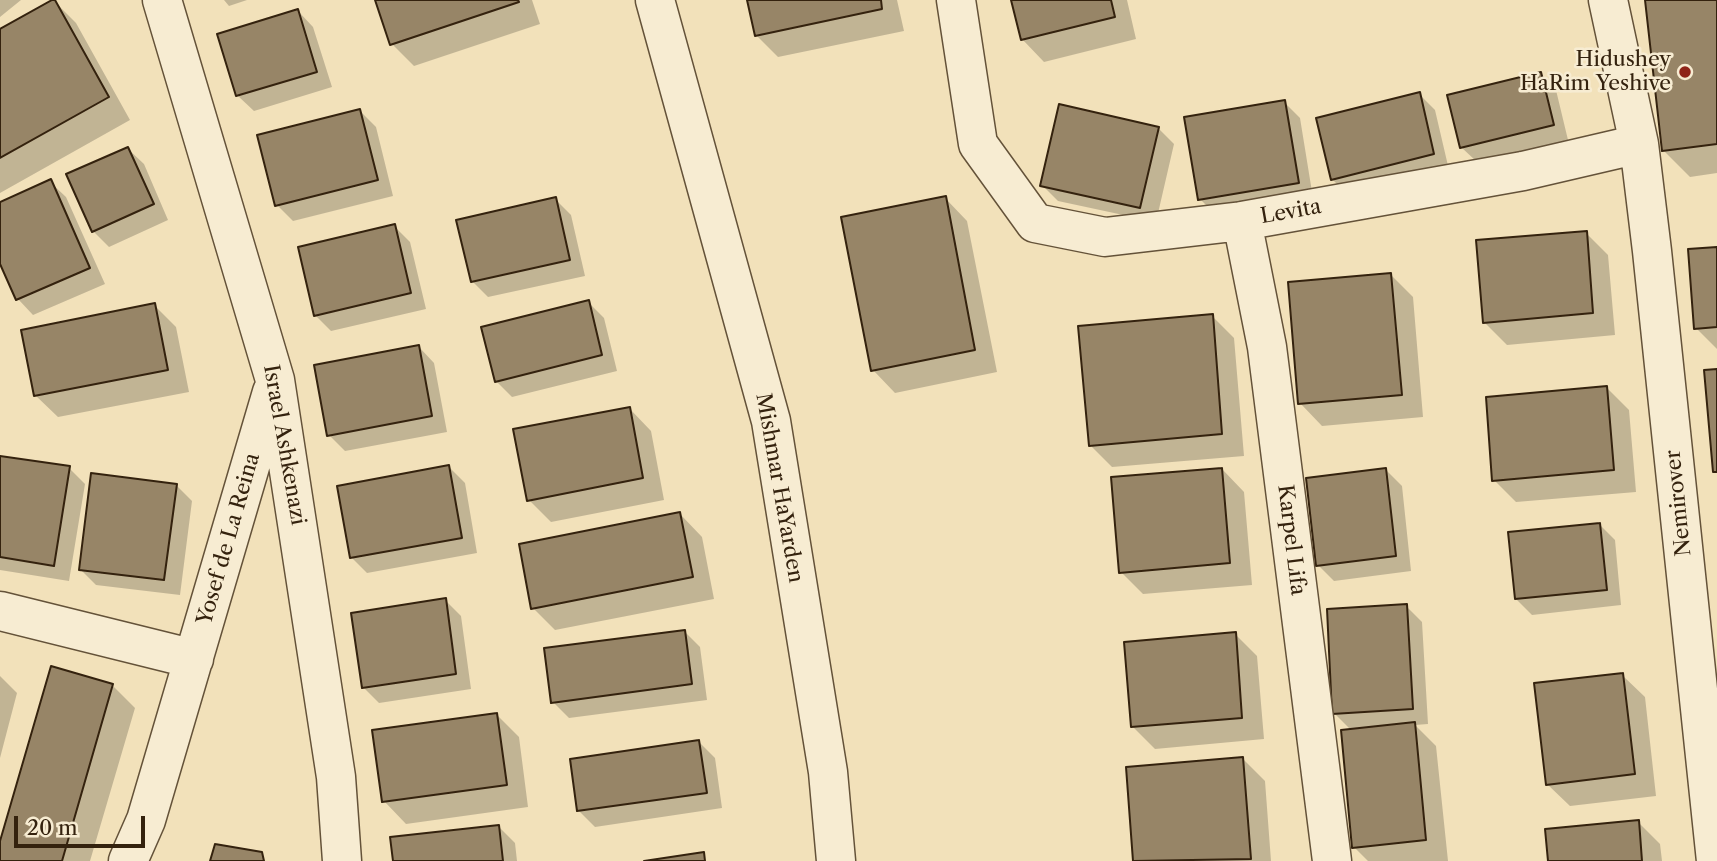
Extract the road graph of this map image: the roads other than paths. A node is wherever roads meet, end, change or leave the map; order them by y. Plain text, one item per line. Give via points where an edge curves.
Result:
1 (162, 0) edge
2 (655, 0) edge
3 (956, 0) edge
4 (1608, 0) edge
5 (1639, 145) junction
6 (1242, 221) junction
7 (275, 380) junction
8 (0, 611) edge
9 (194, 659) junction
10 (128, 861) edge
11 (342, 861) edge
12 (836, 861) edge
13 (1332, 861) edge
14 (1716, 861) edge

1 - 7 street, Israel Ashkenazi
2 - 12 street, Mishmar HaYarden via 771,421 828,772
3 - 6 street, Levita via 978,144 1035,223 1105,237
4 - 5 street
5 - 6 street, Levita via 1523,171
5 - 14 street, Nemirover
6 - 13 street, Karpel Lifa via 1267,347
7 - 9 street, Yosef de La Reina
7 - 11 street, Israel Ashkenazi via 336,777
8 - 9 street
9 - 10 street, Yosef de La Reina via 146,820

